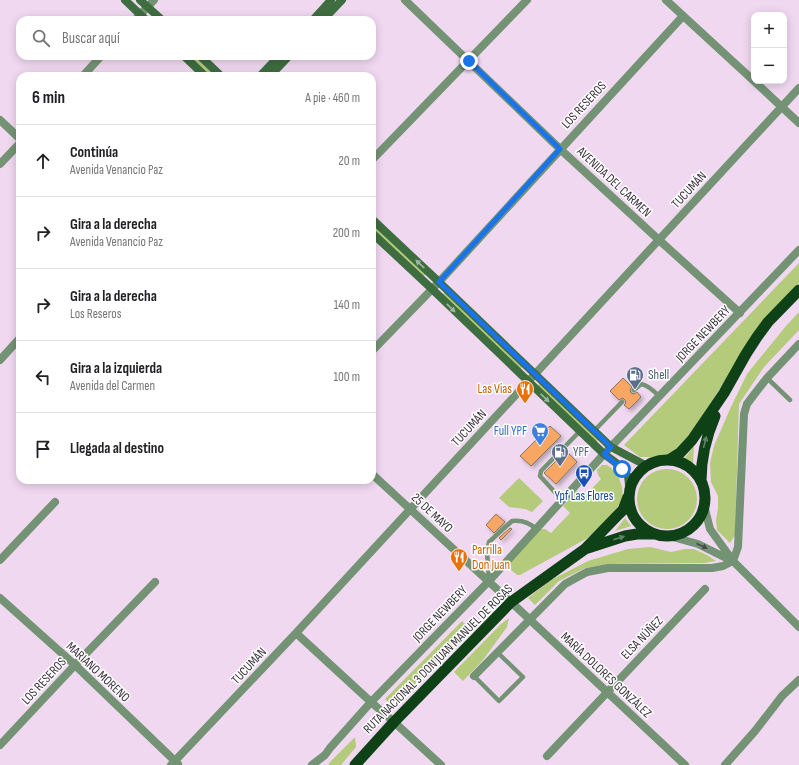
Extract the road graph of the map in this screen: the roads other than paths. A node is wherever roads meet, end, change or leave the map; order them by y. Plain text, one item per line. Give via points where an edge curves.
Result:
1 (125, 0) edge
2 (140, 0) edge
3 (154, 0) edge
4 (331, 0) edge
5 (342, 0) edge
6 (405, 0) edge
7 (526, 0) edge
8 (666, 0) edge
9 (148, 7) junction
10 (138, 16) edge
11 (141, 16) edge
12 (158, 16) edge
13 (317, 16) edge
14 (327, 16) edge
15 (683, 16) junction
16 (97, 60) edge
17 (188, 60) edge
18 (204, 60) edge
19 (275, 60) edge
20 (285, 60) edge
21 (469, 61) junction
22 (87, 72) edge
23 (201, 72) edge
24 (217, 72) edge
25 (264, 72) edge
26 (274, 72) edge
27 (751, 78) edge
28 (757, 84) edge
29 (799, 88) edge
30 (782, 106) junction
31 (0, 120) edge
32 (799, 123) edge
33 (16, 134) edge
34 (16, 147) edge
35 (560, 149) junction
36 (376, 156) edge
37 (0, 164) edge
38 (376, 223) edge
39 (376, 237) edge
40 (659, 240) junction
41 (799, 250) edge
42 (439, 282) junction
43 (432, 289) junction
44 (799, 290) edge
45 (799, 299) edge
46 (787, 301) junction
47 (740, 312) junction
48 (16, 342) edge
49 (799, 344) edge
50 (376, 347) edge
51 (1, 357) edge
52 (536, 374) junction
53 (767, 378) junction
54 (528, 382) junction
55 (634, 390) dead end
56 (724, 393) junction
57 (659, 396) junction
58 (790, 400) dead end
59 (622, 402) dead end
60 (594, 430) junction
61 (580, 431) junction
62 (611, 447) junction
63 (604, 454) junction
64 (669, 460) junction
65 (647, 466) junction
66 (376, 478) edge
67 (701, 481) junction
68 (629, 494) junction
69 (562, 500) junction
70 (55, 502) dead end
71 (704, 505) junction
72 (410, 510) junction
73 (536, 529) junction
74 (653, 534) junction
75 (669, 536) junction
76 (585, 549) junction
77 (0, 560) edge
78 (732, 561) junction
79 (488, 581) junction
80 (155, 582) dead end
81 (705, 589) dead end
82 (0, 598) edge
83 (511, 602) junction
84 (529, 619) junction
85 (799, 627) edge
86 (296, 633) junction
87 (497, 652) junction
88 (75, 665) junction
89 (474, 676) joint
90 (799, 680) edge
91 (606, 692) junction
92 (371, 702) junction
93 (394, 722) junction
94 (0, 745) edge
95 (325, 755) junction
96 (547, 756) dead end
97 (175, 764) edge
98 (312, 765) edge
99 (320, 765) edge
100 (355, 765) edge
101 (441, 765) edge
102 (684, 765) edge
103 (725, 765) edge

1 - 10 main road
2 - 9 main road
3 - 9 street
4 - 13 main road
5 - 14 main road
6 - 21 street, AVENIDA DEL CARMEN
7 - 21 street
8 - 15 street
9 - 11 street
9 - 12 main road
15 - 27 street
15 - 35 street, LOS RESEROS
16 - 22 street
17 - 23 main road
18 - 24 main road
19 - 25 main road
20 - 26 main road
21 - 35 street, AVENIDA DEL CARMEN
21 - 36 street
28 - 30 street
29 - 30 street, TUCUMÁN
30 - 32 street
30 - 40 street, TUCUMÁN
31 - 33 street
34 - 37 street
35 - 40 street, AVENIDA DEL CARMEN
35 - 42 street, LOS RESEROS
42 -> 38 main road
39 - 43 main road
40 - 47 street, AVENIDA DEL CARMEN
40 - 52 street, TUCUMÁN
41 - 47 street, JORGE NEWBERY
42 - 43 street, LOS RESEROS
42 - 52 main road
43 - 50 street, LOS RESEROS
43 -> 54 main road
44 - 46 highway
45 - 46 lane
46 - 56 highway via 757,337
47 - 57 street, JORGE NEWBERY
48 - 51 street
49 - 53 street
52 - 54 street, TUCUMÁN
52 - 60 main road
53 - 58 lane
53 - 78 street via 747,404 744,414 738,547
54 -> 61 main road
54 - 72 street, TUCUMÁN
55 - 57 lane via 644,384
56 - 64 highway via 692,440
67 -> 56 highway via 702,454 708,431
57 - 62 street, JORGE NEWBERY
59 - 60 lane
60 - 62 main road
61 - 63 main road
61 - 69 lane via 541,471 542,480
62 - 63 street, JORGE NEWBERY
62 - 65 main road
63 - 68 main road via 626,474
63 - 69 street, JORGE NEWBERY
64 - 65 highway via 657,461
64 - 67 highway via 687,466
65 - 68 highway via 635,476
66 - 72 street, 25 DE MAYO
67 - 71 highway
68 - 74 highway via 630,508 635,519
68 - 76 highway, RUTA NACIONAL 3 DON JUAN MANUEL DE ROSAS via 623,510
69 - 73 street, JORGE NEWBERY
70 - 77 street
71 - 75 highway via 696,523 688,530
71 - 78 street via 710,529
72 - 79 street, 25 DE MAYO
72 - 86 street, TUCUMÁN
73 - 79 street, JORGE NEWBERY
73 - 79 lane via 525,522 512,520 489,542
74 - 75 highway
76 -> 74 highway, RUTA NACIONAL 3 DON JUAN MANUEL DE ROSAS via 625,536
75 -> 78 street via 698,544
76 - 83 highway, RUTA NACIONAL 3 DON JUAN MANUEL DE ROSAS
78 - 84 street via 712,568 608,568 587,572 565,584
78 - 85 street
79 - 83 street, 25 DE MAYO
79 - 92 street, JORGE NEWBERY
80 - 88 street, LOS RESEROS
81 - 91 street, ELSA NÚÑEZ
82 - 88 street, MARIANO MORENO
83 - 84 street, MARÍA DOLORES GONZÁLEZ
83 - 93 highway, RUTA NACIONAL 3 DON JUAN MANUEL DE ROSAS
84 - 87 street
84 - 91 street, MARÍA DOLORES GONZÁLEZ
86 - 92 street
86 - 97 street, TUCUMÁN
87 - 89 street
87 - 89 lane via 523,677 499,701
88 - 94 street, LOS RESEROS
88 - 97 street, MARIANO MORENO
90 - 103 street via 782,696
91 - 96 street, ELSA NÚÑEZ
91 - 102 street, MARÍA DOLORES GONZÁLEZ
92 - 93 street
92 - 95 street, JORGE NEWBERY
93 - 100 highway, RUTA NACIONAL 3 DON JUAN MANUEL DE ROSAS
93 - 101 street
95 - 98 street, JORGE NEWBERY
95 - 99 street

